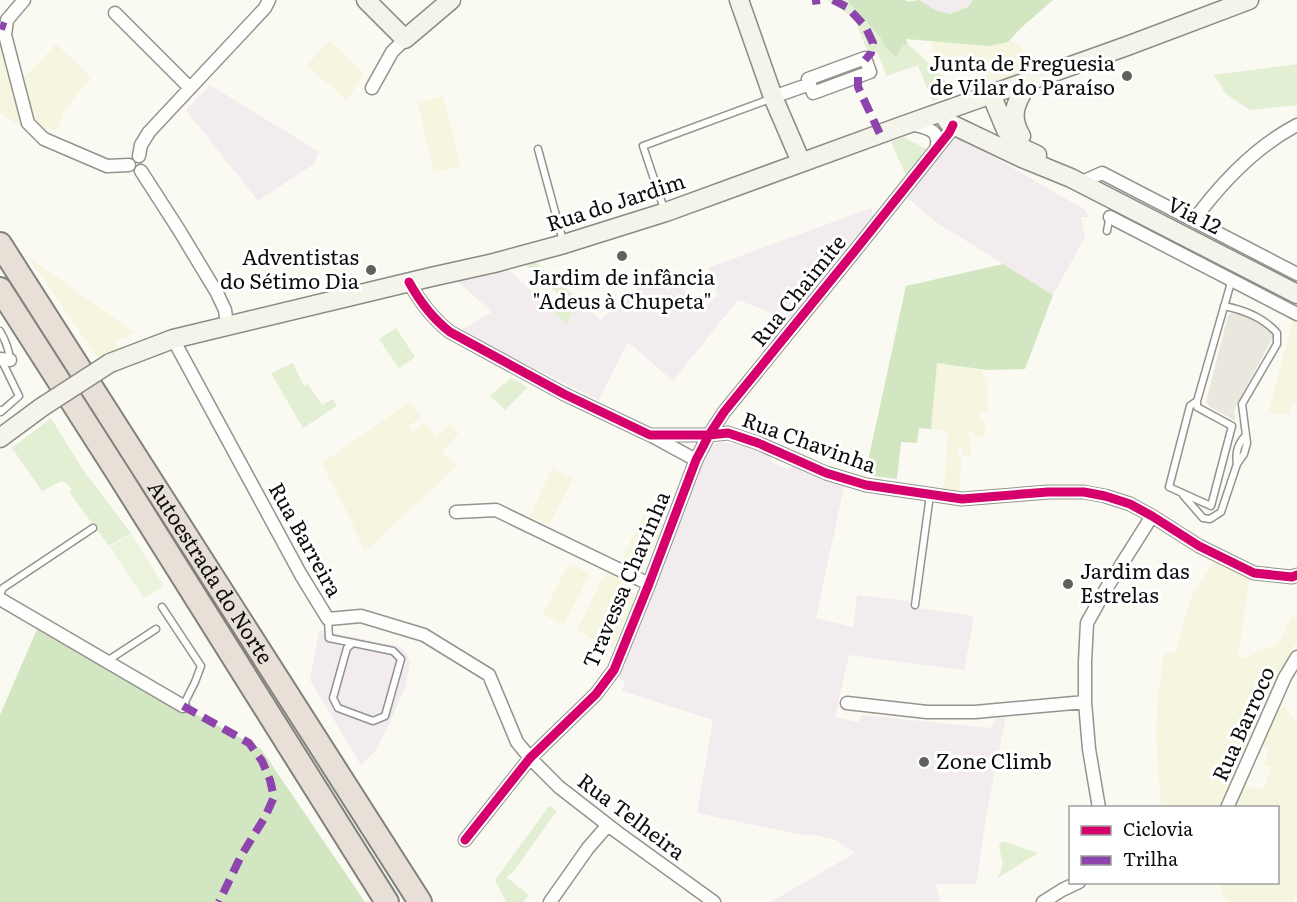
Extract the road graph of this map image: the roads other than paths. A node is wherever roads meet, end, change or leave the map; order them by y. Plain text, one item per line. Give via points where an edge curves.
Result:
1 (24, 0) edge
2 (366, 0) edge
3 (452, 0) edge
4 (739, 0) edge
5 (1248, 0) edge
6 (267, 4) edge
7 (115, 13) dead end
8 (405, 39) junction
9 (1028, 82) junction
10 (810, 84) junction
11 (190, 88) junction
12 (372, 88) dead end
13 (991, 94) junction
14 (773, 97) junction
15 (972, 101) junction
16 (947, 118) junction
17 (909, 123) junction
18 (1297, 126) edge
19 (979, 137) junction
20 (538, 149) dead end
21 (936, 149) junction
22 (139, 156) junction
23 (1043, 159) junction
24 (801, 162) junction
25 (129, 165) junction
26 (141, 171) junction
27 (1076, 181) junction
28 (1112, 208) junction
29 (666, 212) junction
30 (1194, 220) junction
31 (1107, 231) dead end
32 (0, 244) edge
33 (564, 244) junction
34 (1297, 274) edge
35 (1230, 279) junction
36 (409, 282) junction
37 (0, 289) edge
38 (1297, 294) edge
39 (1224, 306) junction
40 (1297, 314) edge
41 (227, 325) junction
42 (0, 331) edge
43 (173, 339) junction
44 (4, 360) edge
45 (1197, 401) junction
46 (0, 410) edge
47 (650, 435) junction
48 (709, 435) junction
49 (0, 438) edge
50 (696, 460) junction
51 (1180, 492) junction
52 (930, 494) junction
53 (456, 512) dead end
54 (1152, 516) junction
55 (93, 528) dead end
56 (1297, 576) edge
57 (650, 584) junction
58 (0, 595) edge
59 (0, 599) edge
60 (915, 605) dead end
61 (162, 607) dead end
62 (328, 619) junction
63 (156, 629) dead end
64 (353, 643) junction
65 (1297, 657) edge
66 (107, 661) junction
67 (1085, 702) junction
68 (847, 703) dead end
69 (183, 706) joint
70 (530, 758) junction
71 (1099, 806) edge
72 (1227, 806) edge
73 (608, 825) junction
74 (465, 840) dead end
75 (1075, 884) edge
76 (698, 890) junction
77 (387, 902) edge
78 (420, 902) edge
79 (550, 902) edge
80 (690, 902) edge
81 (714, 902) edge
82 (1043, 902) edge

1 - 25 street via 7,20 5,35 28,123 44,139 107,166
2 - 8 main road
3 - 8 main road
4 - 14 main road
5 - 9 main road, Rua do Jardim
6 - 11 street
7 - 11 street
8 - 12 street via 392,52
9 - 13 main road, Rua do Jardim
9 - 23 main road, Via 12 via 1014,119 1024,141
10 - 10 street via 813,93 870,72 865,58 808,79
10 - 14 street
11 - 22 street via 149,132
13 - 15 main road, Rua do Jardim
13 - 23 main road, Via 12 via 1006,130 1022,148
14 - 24 main road
14 - 29 lane via 643,146
15 - 16 main road, Rua do Jardim
15 - 19 main road
16 - 17 main road, Rua do Jardim
16 - 19 main road, Via 12
16 - 21 street, Rua Chaimite via 949,133
17 - 21 street via 936,135
17 - 24 main road, Rua do Jardim
18 - 30 street via 1279,135 1234,171
19 - 27 main road, Via 12
20 - 33 lane
21 - 48 street, Rua Chaimite via 724,411
22 - 25 street via 134,156
22 - 26 street via 145,163
23 - 27 main road, Via 12
24 - 29 main road, Rua do Jardim
25 - 26 street via 136,172
26 - 41 street via 217,293
27 - 28 main road, Via 12
27 - 30 street via 1102,173
28 - 31 lane
28 - 35 street
28 - 38 main road, Via 12
29 - 33 main road, Rua do Jardim
30 - 34 street
32 - 78 highway, Autoestrada do Norte
33 - 36 main road, Rua do Jardim
35 - 39 lane
35 - 40 street
36 - 41 main road, Rua do Jardim
36 - 47 street, Rua Chavinha via 435,320 450,332
37 - 77 highway, Autoestrada do Norte
39 - 45 lane
39 - 51 lane via 1269,324 1277,333 1276,344 1242,404 1246,449 1236,464 1221,512 1210,519 1203,518
41 - 43 main road, Rua do Jardim
42 - 44 lane via 9,351
43 - 49 main road, Rua do Jardim, bridge via 110,363
43 - 62 street, Rua Barreira
44 - 46 lane via 19,396
45 - 51 lane via 1190,406 1169,487
45 - 51 lane via 1197,406 1232,426 1210,506
47 - 48 street, Rua Chavinha
47 - 50 street, Rua Chavinha
48 - 50 street, Rua Chaimite
48 - 52 street, Rua Chavinha via 728,433 758,442 826,473 866,485
50 - 57 street, Travessa Chavinha
52 - 54 street, Rua Chavinha via 962,499 1084,492 1130,504
52 - 60 lane
53 - 57 street via 496,510
54 - 56 street, Rua Chavinha via 1199,546 1254,573
54 - 67 street via 1087,623
55 - 58 lane via 3,588
57 - 70 street, Travessa Chavinha via 614,670 596,694
59 - 66 street
61 - 69 lane via 201,666
62 - 64 lane via 329,638
62 - 70 street, Rua Barreira via 361,616 424,635 489,675 517,742
63 - 66 lane
64 - 64 lane via 393,651 401,659 385,716 373,721 338,708 333,698 347,648
65 - 72 street, Rua Barroco
66 - 69 street
67 - 68 street via 975,712 927,712
67 - 71 street
70 - 73 street, Rua Telheira via 559,788
70 - 74 street, Travessa Chavinha
73 - 76 street, Rua Telheira
73 - 79 street
75 - 82 street
76 - 80 street
76 - 81 street, Rua Telheira

